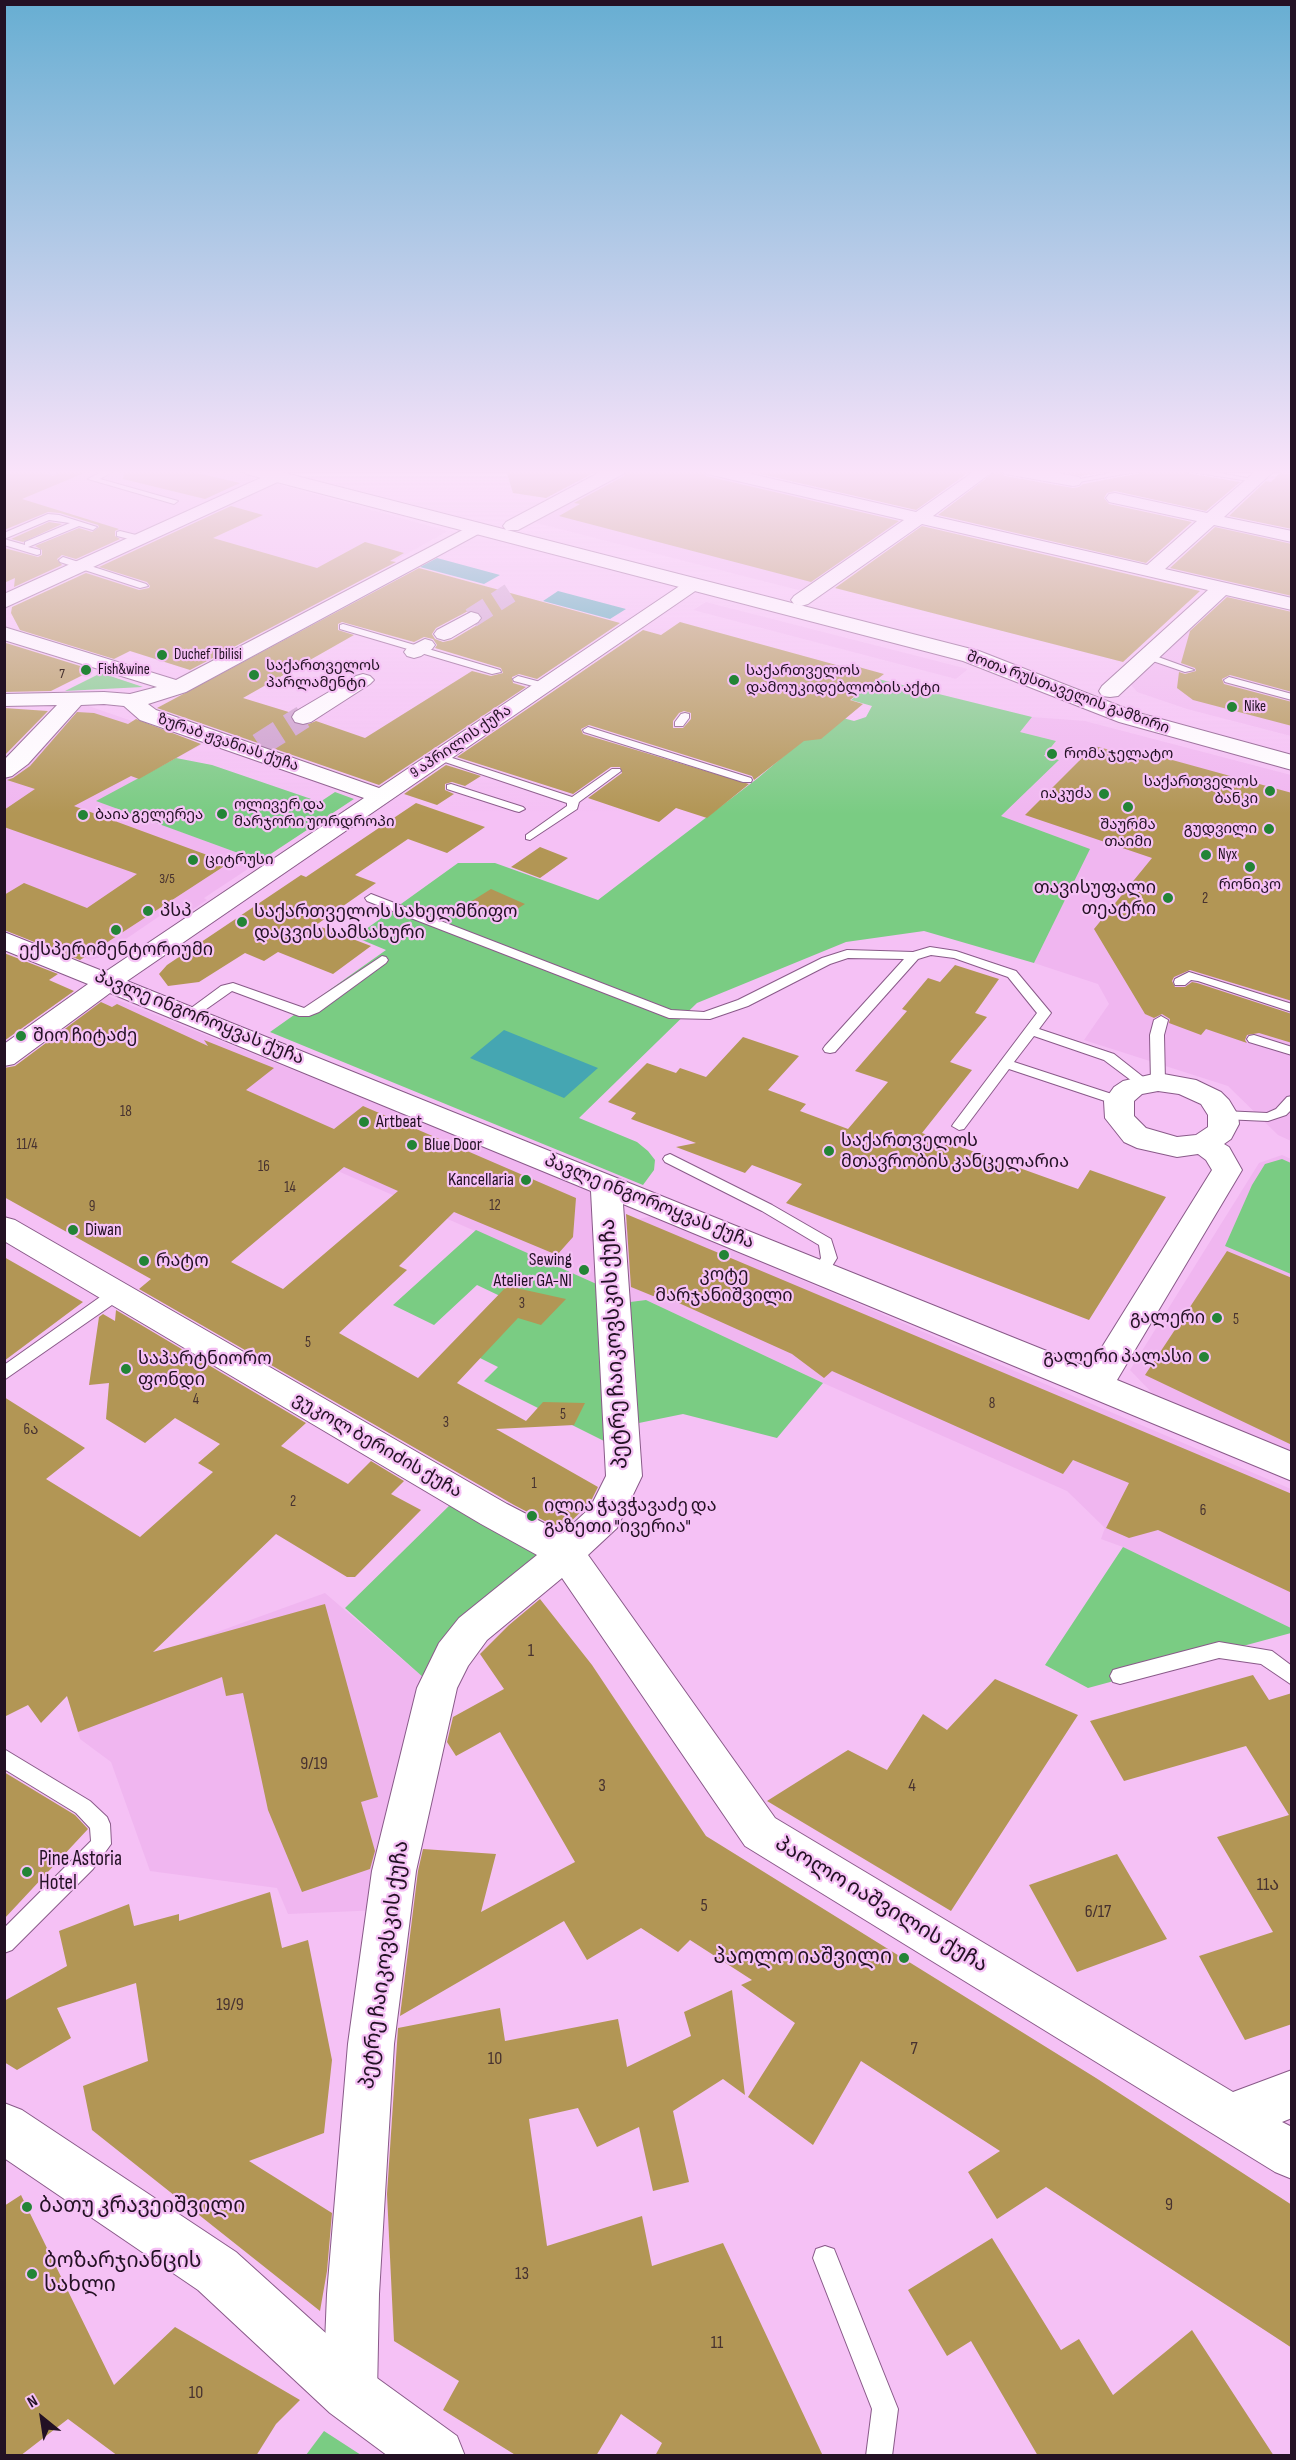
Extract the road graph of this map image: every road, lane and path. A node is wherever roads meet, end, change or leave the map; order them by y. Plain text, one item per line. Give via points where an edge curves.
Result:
1 (43, 585) edge
2 (139, 585) edge
3 (376, 585) edge
4 (694, 585) joint
5 (742, 585) edge
6 (823, 585) edge
7 (1209, 585) edge
8 (143, 586) dead end
9 (1222, 588) junction
10 (801, 600) junction
11 (4, 603) edge
12 (1292, 604) edge
13 (471, 618) tunnel mouth
14 (343, 627) dead end
15 (4, 633) edge
16 (444, 634) dead end
17 (1148, 656) junction
18 (1189, 670) dead end
19 (496, 672) dead end
20 (518, 679) dead end
21 (363, 680) dead end
22 (1229, 680) dead end
23 (544, 686) junction
24 (178, 687) junction
25 (1110, 691) junction
26 (1292, 697) edge
27 (75, 699) junction
28 (4, 700) edge
29 (130, 700) junction
30 (303, 717) tunnel mouth
31 (588, 730) dead end
32 (650, 745) junction
33 (1292, 745) edge
34 (440, 757) junction
35 (634, 758) dead end
36 (10, 763) edge
37 (1292, 763) edge
38 (616, 771) dead end
39 (747, 780) dead end
40 (451, 787) dead end
41 (492, 787) junction
42 (381, 796) junction
43 (573, 801) junction
44 (519, 809) dead end
45 (530, 837) dead end
46 (370, 898) dead end
47 (4, 940) edge
48 (914, 956) junction
49 (382, 960) dead end
50 (109, 981) junction
51 (1179, 982) dead end
52 (1292, 1008) edge
53 (190, 1014) junction
54 (1161, 1020) dead end
55 (1032, 1031) junction
56 (1254, 1039) dead end
57 (830, 1049) dead end
58 (1292, 1051) edge
59 (4, 1058) edge
60 (1006, 1064) junction
61 (1151, 1083) junction
62 (1292, 1100) edge
63 (1119, 1101) junction
64 (1224, 1115) junction
65 (959, 1126) dead end
66 (1204, 1144) junction
67 (670, 1159) dead end
68 (606, 1185) junction
69 (6, 1230) edge
70 (821, 1272) junction
71 (116, 1294) junction
72 (4, 1374) edge
73 (1096, 1385) junction
74 (1292, 1467) edge
75 (566, 1553) junction
76 (1119, 1676) dead end
77 (1292, 1677) edge
78 (4, 1758) edge
79 (4, 1942) edge
80 (1292, 2094) edge
81 (1231, 2117) junction
82 (4, 2128) edge
83 (1292, 2155) edge
84 (825, 2258) dead end
85 (350, 2393) junction
86 (437, 2456) edge
87 (879, 2456) edge

1 - 11 street
2 - 8 lane
3 - 24 street
4 - 23 street, 9 აპრილის ქუჩა
4 - 37 main road, შოთა რუსთაველის გამზირი via 971,656 1127,717
5 - 10 main road, შოთა რუსთაველის გამზირი
6 - 10 street
7 - 9 street
9 - 12 street
9 - 17 street
10 - 25 main road, შოთა რუსთაველის გამზირი via 988,647
13 - 16 street
14 - 19 lane
15 - 24 street
17 - 18 lane
17 - 25 street
20 - 23 lane
21 - 30 street
22 - 26 lane
23 - 34 street, 9 აპრილის ქუჩა
24 - 29 street
25 - 33 main road, შოთა რუსთაველის გამზირი via 1172,713
27 - 28 street
27 - 29 street
27 - 36 street
29 - 42 street, ზურაბ ჟვანიას ქუჩა via 148,715 254,748
31 - 32 lane
32 - 35 lane
32 - 39 lane
34 - 41 lane
34 - 42 street, 9 აპრილის ქუჩა
38 - 43 lane
40 - 41 lane
41 - 43 lane
41 - 44 lane
42 - 50 street, 9 აპრილის ქუჩა
43 - 45 lane via 573,807
46 - 48 lane via 669,1014 705,1016 743,1004 847,954
47 - 50 street, პავლე ინგოროყვას ქუჩა
48 - 55 lane via 930,951 956,955 1012,974 1044,1012
48 - 57 lane
49 - 53 lane via 304,1013 233,987
50 - 53 street, პავლე ინგოროყვას ქუჩა
50 - 59 street, 9 აპრილის ქუჩა
51 - 52 lane via 1189,976 1200,978
53 - 68 street, პავლე ინგოროყვას ქუჩა
54 - 61 lane
55 - 60 lane
55 - 61 lane via 1109,1057
56 - 58 lane
60 - 63 lane
60 - 65 lane
61 - 63 street via 1124,1093
61 - 64 street via 1199,1091 1219,1106
62 - 64 lane via 1268,1118
63 - 66 street via 1120,1118 1142,1138 1177,1148
64 - 66 street via 1221,1132
66 - 73 street via 1218,1154 1227,1170
67 - 70 lane via 826,1243 829,1258
68 - 70 street, პავლე ინგოროყვას ქუჩა
68 - 75 street, პეტრე ჩაიკოვსკის ქუჩა via 624,1476 604,1518
69 - 71 street, ვუკოლ ბერიძის ქუჩა
70 - 73 street, პავლე ინგოროყვას ქუჩა
71 - 72 lane
71 - 75 street, ვუკოლ ბერიძის ქუჩა
73 - 74 street, პავლე ინგოროყვას ქუჩა
75 - 81 street, პაოლო იაშვილის ქუჩა via 760,1832
75 - 85 street, პეტრე ჩაიკოვსკის ქუჩა via 473,1629 453,1655 437,1688 394,1871 371,2044 352,2294
76 - 77 lane via 1219,1650 1265,1657
78 - 79 lane via 83,1807 100,1824 101,1844
80 - 81 street
81 - 83 street, პაოლო იაშვილის ქუჩა
82 - 85 main road via 216,2271
84 - 87 lane via 885,2409
85 - 86 main road

